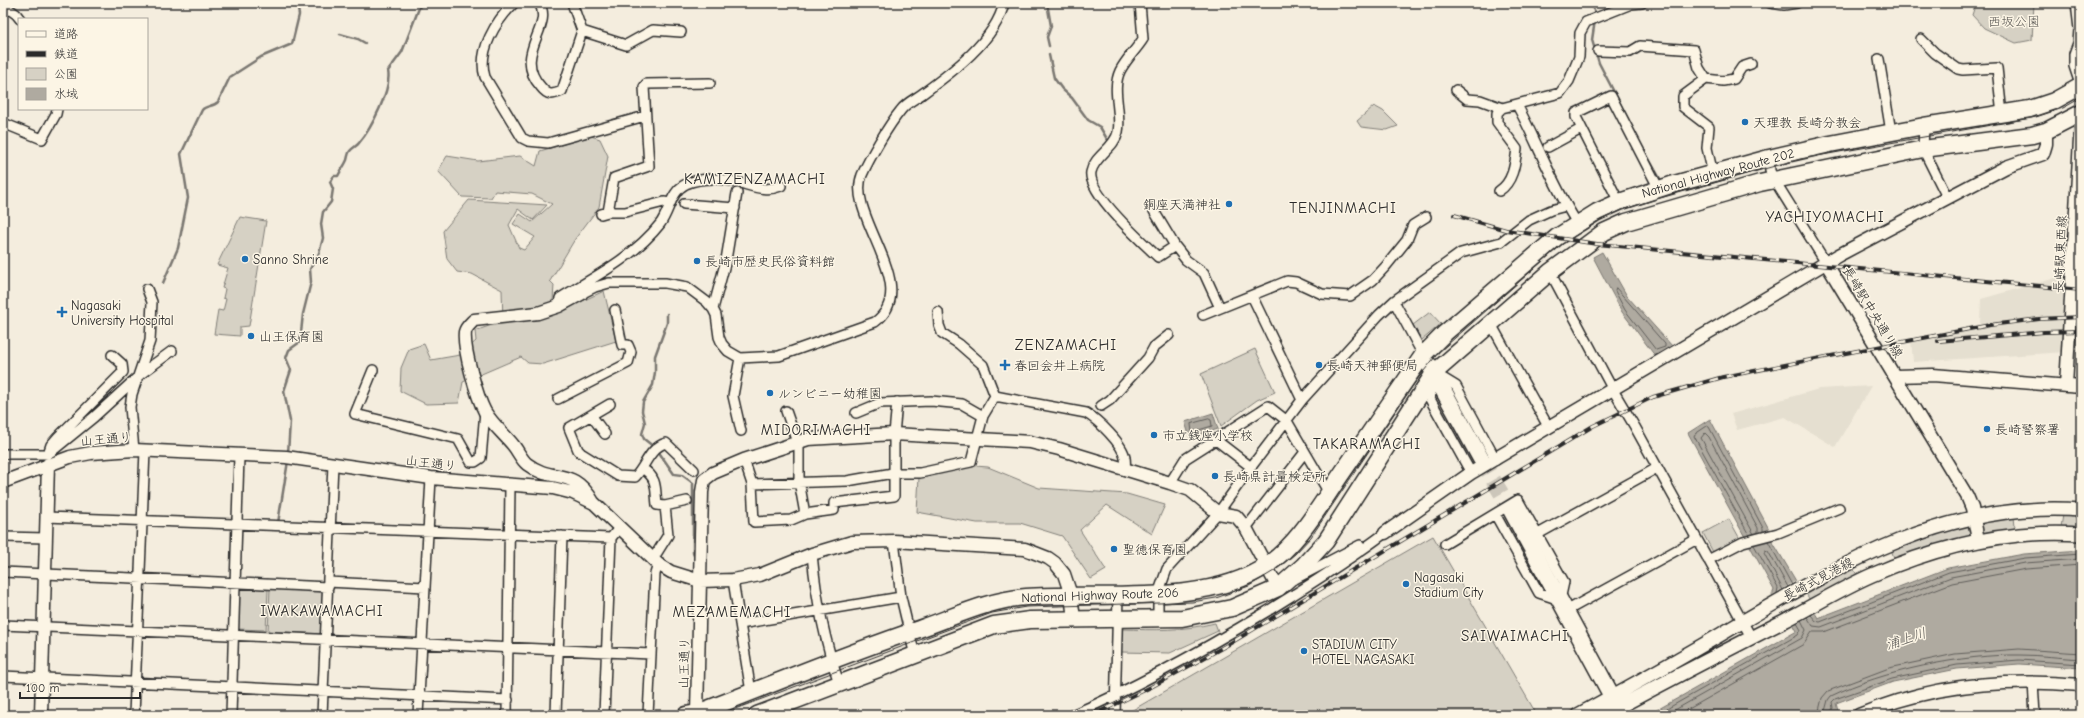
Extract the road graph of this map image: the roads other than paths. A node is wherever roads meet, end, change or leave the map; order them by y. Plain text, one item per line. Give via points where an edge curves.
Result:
1 (514, 3) edge
2 (540, 3) edge
3 (572, 3) edge
4 (1004, 3) edge
5 (1140, 3) edge
6 (1642, 3) edge
7 (1770, 3) edge
8 (1797, 3) edge
9 (2076, 3) edge
10 (3, 5) edge
11 (19, 18) edge
12 (582, 31) junction
13 (681, 32) dead end
14 (1920, 39) dead end
15 (1598, 51) dead end
16 (1879, 59) dead end
17 (2077, 63) edge
18 (1751, 64) dead end
19 (1706, 79) junction
20 (710, 83) dead end
21 (2081, 87) edge
22 (1456, 90) dead end
23 (2081, 97) edge
24 (1517, 105) junction
25 (1502, 108) junction
26 (57, 110) edge
27 (2081, 113) edge
28 (2002, 114) junction
29 (645, 116) junction
30 (2081, 122) edge
31 (3, 123) edge
32 (1924, 126) junction
33 (1581, 129) junction
34 (2046, 131) junction
35 (1891, 132) junction
36 (1548, 147) dead end
37 (1923, 149) junction
38 (1769, 158) junction
39 (1713, 174) junction
40 (1775, 181) junction
41 (781, 186) dead end
42 (1659, 188) junction
43 (1499, 191) dead end
44 (737, 193) dead end
45 (1947, 197) junction
46 (1619, 202) junction
47 (670, 203) junction
48 (684, 204) dead end
49 (1566, 206) junction
50 (735, 208) junction
51 (1154, 211) dead end
52 (1426, 217) dead end
53 (1578, 223) junction
54 (1175, 246) junction
55 (1826, 263) junction
56 (1550, 272) junction
57 (147, 289) dead end
58 (581, 294) joint
59 (1252, 296) junction
60 (1394, 301) junction
61 (559, 306) junction
62 (1220, 308) junction
63 (713, 309) junction
64 (615, 310) dead end
65 (938, 312) dead end
66 (1203, 315) dead end
67 (1491, 324) junction
68 (1169, 335) dead end
69 (172, 351) dead end
70 (1423, 354) junction
71 (112, 355) dead end
72 (740, 358) junction
73 (373, 370) dead end
74 (1434, 373) junction
75 (1895, 376) junction
76 (137, 377) junction
77 (2066, 386) junction
78 (2081, 387) edge
79 (1613, 390) junction
80 (995, 396) junction
81 (558, 399) dead end
82 (1302, 400) junction
83 (897, 402) junction
84 (610, 404) dead end
85 (1101, 406) dead end
86 (485, 411) junction
87 (786, 411) dead end
88 (856, 413) dead end
89 (591, 415) junction
90 (983, 416) junction
91 (1287, 421) junction
92 (1549, 428) junction
93 (741, 431) dead end
94 (605, 434) dead end
95 (894, 434) junction
96 (976, 439) junction
97 (1216, 440) junction
98 (797, 441) junction
99 (139, 450) junction
100 (1306, 452) junction
101 (3, 454) edge
102 (239, 456) junction
103 (48, 459) junction
104 (744, 460) junction
105 (1488, 460) junction
106 (334, 464) junction
107 (1251, 467) junction
108 (1657, 468) junction
109 (643, 469) junction
110 (694, 470) dead end
111 (1125, 470) junction
112 (893, 473) junction
113 (1471, 473) junction
114 (431, 478) junction
115 (799, 481) junction
116 (3, 482) edge
117 (1170, 483) junction
118 (752, 484) junction
119 (510, 486) junction
120 (1329, 493) junction
121 (687, 501) dead end
122 (594, 504) junction
123 (664, 506) junction
124 (1839, 508) dead end
125 (1511, 510) tunnel mouth
126 (2081, 510) edge
127 (1218, 513) junction
128 (805, 514) junction
129 (1495, 514) junction
130 (46, 517) junction
131 (1974, 518) junction
132 (142, 520) junction
133 (237, 524) junction
134 (331, 527) junction
135 (619, 528) junction
136 (1246, 528) junction
137 (428, 530) junction
138 (1385, 533) junction
139 (510, 534) junction
140 (1538, 534) junction
141 (2081, 534) edge
142 (562, 536) junction
143 (3, 537) edge
144 (46, 538) junction
145 (611, 538) junction
146 (1697, 539) junction
147 (1978, 540) junction
148 (894, 541) junction
149 (1445, 544) dead end
150 (812, 554) junction
151 (1708, 560) junction
152 (655, 562) junction
153 (1267, 565) junction
154 (3, 572) edge
155 (45, 574) junction
156 (140, 578) junction
157 (733, 580) junction
158 (700, 581) junction
159 (235, 582) junction
160 (328, 584) junction
161 (425, 587) junction
162 (1278, 588) junction
163 (1158, 594) junction
164 (1071, 595) junction
165 (1118, 595) junction
166 (901, 597) junction
167 (1563, 605) junction
168 (820, 610) junction
169 (1117, 618) junction
170 (1074, 619) junction
171 (1158, 619) junction
172 (1742, 622) junction
173 (740, 624) junction
174 (3, 625) edge
175 (43, 626) junction
176 (138, 630) junction
177 (910, 632) junction
178 (233, 635) junction
179 (1751, 637) junction
180 (326, 639) junction
181 (422, 643) junction
182 (510, 647) junction
183 (558, 650) junction
184 (606, 652) junction
185 (651, 654) junction
186 (915, 656) junction
187 (831, 662) junction
188 (3, 676) edge
189 (42, 678) junction
190 (135, 682) junction
191 (2033, 682) junction
192 (839, 683) junction
193 (2081, 685) edge
194 (232, 687) junction
195 (323, 691) junction
196 (751, 692) junction
197 (419, 696) junction
198 (1115, 696) junction
199 (508, 700) junction
200 (1614, 709) edge
201 (695, 714) edge
202 (41, 715) edge
203 (134, 715) edge
204 (231, 715) edge
205 (322, 715) edge
206 (418, 715) edge
207 (507, 715) edge
208 (556, 715) edge
209 (604, 715) edge
210 (648, 715) edge
211 (757, 715) edge
212 (1072, 715) edge
213 (1115, 715) edge
214 (1578, 715) edge
215 (1859, 715) edge
216 (2035, 715) edge

1 - 29 street via 494,27 485,53 483,70 522,138 548,143
2 - 12 street via 544,14 529,65 536,82 546,93 553,95 562,91
3 - 12 street
4 - 72 street via 994,26 978,48 901,110 861,176 860,196 886,266 890,286 890,300 884,314 875,322 790,353
5 - 54 street via 1143,39 1120,71 1118,78 1117,106 1120,119 1116,140 1095,164 1091,178 1096,189 1121,221 1158,257
6 - 24 street via 1631,4 1586,22 1580,33 1579,57 1564,89 1560,93
7 - 8 street
9 - 17 street via 2079,29 2074,54
10 - 11 street
12 - 13 street via 626,45 653,30
14 - 28 street via 1958,69 1997,68
15 - 19 street via 1630,52 1640,46 1694,50 1698,68
16 - 35 street
17 - 21 street
18 - 19 street via 1742,67 1734,79
19 - 39 street via 1683,96 1682,102 1683,107 1709,128 1707,148
20 - 29 street via 646,84
21 - 23 street
21 - 28 highway, National Highway Route 202 via 2054,101
22 - 25 street via 1466,99 1480,100
24 - 25 street
24 - 49 street
25 - 43 street via 1497,113 1497,122 1517,149 1512,176 1506,187
26 - 31 street via 42,139
27 - 34 highway, National Highway Route 202
28 - 32 highway, National Highway Route 202
29 - 47 street via 649,166 614,178 605,213 625,212 664,202
30 - 77 street, 長崎駅東西線
32 - 35 highway, National Highway Route 202
32 - 37 street
33 - 36 street
33 - 42 street via 1576,112 1611,96
33 - 46 street
34 - 37 highway, National Highway Route 202
34 - 45 street via 2043,154 2006,167
35 - 38 highway, National Highway Route 202
37 - 40 highway, National Highway Route 202
37 - 45 street
38 - 39 highway, National Highway Route 202
38 - 40 street via 1770,171
39 - 42 highway, National Highway Route 202
40 - 55 street
40 - 56 highway, National Highway Route 202 via 1760,183 1626,222 1604,232
41 - 47 street via 767,190 739,182 706,179 685,185
42 - 46 highway, National Highway Route 202
44 - 50 street
45 - 55 street
46 - 53 highway, National Highway Route 202
47 - 61 street via 663,221 637,248 560,298
48 - 50 street
49 - 53 street
49 - 60 street via 1529,220 1501,242 1461,253
50 - 63 street via 726,260
51 - 54 street
52 - 59 street via 1413,225 1407,240 1373,280 1350,296 1322,294 1292,281 1280,283
53 - 70 highway, National Highway Route 202 via 1557,237
54 - 62 street via 1186,260 1204,273
55 - 75 street, 長崎駅中央通り線
55 - 79 street
56 - 67 highway, National Highway Route 202
56 - 79 street
57 - 76 street via 152,302 150,341
58 - 61 street
58 - 63 street via 609,283 678,284 698,294
59 - 62 street
59 - 82 street
60 - 70 street
60 - 82 street
61 - 86 street via 538,313 474,320 466,328 468,356
62 - 66 street
63 - 72 street via 722,344
64 - 81 street via 622,345 628,345 631,352 628,363
65 - 80 street via 942,333 984,365
67 - 74 highway, National Highway Route 202
67 - 92 street
68 - 85 street via 1154,347 1148,358 1110,400
69 - 76 street
70 - 74 highway
70 - 120 highway, National Highway Route 206
71 - 103 street via 122,364 123,372 51,445
72 - 93 street via 734,396
73 - 86 street via 355,414 458,439 471,462 481,458
74 - 105 highway
74 - 113 street via 1430,399
74 - 162 highway, National Highway Route 206 via 1326,541
75 - 77 street via 1933,375
75 - 131 street, 長崎駅中央通り線 via 1967,496
76 - 99 street via 130,407
76 - 103 street
77 - 78 street
79 - 92 street
79 - 108 street
80 - 90 street
80 - 111 street via 1086,413 1096,419 1122,449
82 - 91 street
83 - 88 street via 880,403
83 - 90 street via 962,404
83 - 95 street
84 - 89 street
86 - 122 street via 526,463 541,471 576,482 586,490
87 - 98 street
89 - 94 street
89 - 109 street via 569,428 578,450 622,477 635,477
90 - 96 street
91 - 97 street via 1268,406
91 - 100 street
91 - 107 street
92 - 105 street
95 - 96 street
95 - 98 street
95 - 112 street
96 - 111 street via 1030,442
96 - 112 street via 971,462 920,473
97 - 107 street
97 - 117 street via 1185,459
98 - 104 street
98 - 115 street
99 - 102 street, 山王通り
99 - 103 street, 山王通り
99 - 132 street
100 - 120 street
100 - 136 street
101 - 103 street
102 - 106 street, 山王通り
102 - 133 street
103 - 116 street, 山王通り
103 - 130 street
104 - 118 street
104 - 158 street via 713,473 704,480
105 - 113 street
106 - 114 street, 山王通り
106 - 134 street
107 - 127 street
108 - 140 street
108 - 146 street
109 - 110 street via 654,449 666,443
109 - 123 street via 652,474 656,505
111 - 117 street
112 - 115 street via 847,481
112 - 128 street via 894,496 834,503 834,510
113 - 138 street
114 - 119 street, 山王通り
114 - 137 street
115 - 118 street
115 - 128 street
117 - 127 street via 1190,490
118 - 128 street via 754,522 791,520
119 - 122 street, 山王通り via 564,490
119 - 139 street
120 - 153 highway, National Highway Route 206 via 1305,526
121 - 123 street
122 - 135 street, 山王通り
123 - 152 street via 668,535
124 - 151 street via 1778,533 1743,542
125 - 167 highway
126 - 131 main road, 長崎式見港線 via 2048,508
127 - 136 street via 1236,516
127 - 163 street via 1167,569
129 - 140 street via 1518,500
129 - 149 street
129 - 167 street via 1539,593
130 - 132 street
130 - 144 street
131 - 147 street, 長崎駅中央通り線
131 - 172 main road, 長崎式見港線 via 1926,529 1893,542 1804,585
132 - 133 street
132 - 156 street
133 - 134 street
133 - 159 street
134 - 137 street
134 - 160 street
135 - 145 street
135 - 152 street, 山王通り
136 - 153 street
137 - 139 street
137 - 161 street
138 - 162 street
138 - 198 street via 1330,572 1231,633
139 - 142 street
139 - 182 street
140 - 167 street via 1564,582
141 - 147 main road, 長崎式見港線 via 2032,534
142 - 145 street
142 - 183 street
143 - 144 street
144 - 155 street
145 - 184 street
146 - 151 street
146 - 167 street
147 - 179 main road, 長崎式見港線 via 1900,563 1871,575
148 - 150 street via 852,542
148 - 164 street via 1032,551 1055,563 1064,574
148 - 166 street
150 - 157 street via 760,575
150 - 168 street
151 - 172 street
152 - 158 street, 山王通り via 671,572
152 - 185 street
153 - 162 street
153 - 163 highway, National Highway Route 206 via 1224,584 1196,591
154 - 155 street
155 - 156 street
155 - 175 street
156 - 159 street
156 - 176 street
157 - 158 street
157 - 173 street
158 - 201 street, 山王通り
159 - 160 street
159 - 178 street
160 - 161 street
160 - 180 street
161 - 181 street
162 - 171 highway, National Highway Route 206 via 1232,608 1199,616
163 - 165 highway, National Highway Route 206
163 - 171 street
164 - 165 highway, National Highway Route 206
164 - 170 street
164 - 177 highway, National Highway Route 206 via 1025,597 995,602
165 - 169 street
166 - 168 street
166 - 177 street
167 - 200 highway
168 - 173 street
168 - 187 street
169 - 170 highway, National Highway Route 206
169 - 171 highway, National Highway Route 206
169 - 198 street
170 - 186 highway, National Highway Route 206 via 1030,620 994,625
172 - 179 street
172 - 200 main road, 長崎式見港線
173 - 196 street
174 - 175 street
175 - 176 street
175 - 189 street
176 - 178 street
176 - 190 street
177 - 186 street
177 - 187 highway, National Highway Route 206
178 - 180 street
178 - 194 street
179 - 200 main road, 長崎式見港線
180 - 181 street
180 - 195 street
181 - 182 street
181 - 197 street
182 - 183 street
182 - 199 street
183 - 184 street
183 - 208 street
184 - 185 street
184 - 209 street
185 - 210 street
186 - 192 highway, National Highway Route 206
187 - 192 street
187 - 196 highway, National Highway Route 206
188 - 189 street
189 - 190 street
189 - 202 street
190 - 194 street
190 - 203 street
191 - 193 street
191 - 215 street via 1949,688 1910,697
191 - 216 street
192 - 211 highway, National Highway Route 206
194 - 195 street
194 - 204 street
195 - 197 street
195 - 205 street
196 - 201 highway, National Highway Route 206
197 - 199 street
197 - 206 street
198 - 212 street
198 - 213 street
199 - 207 street
200 - 214 main road, 長崎式見港線

